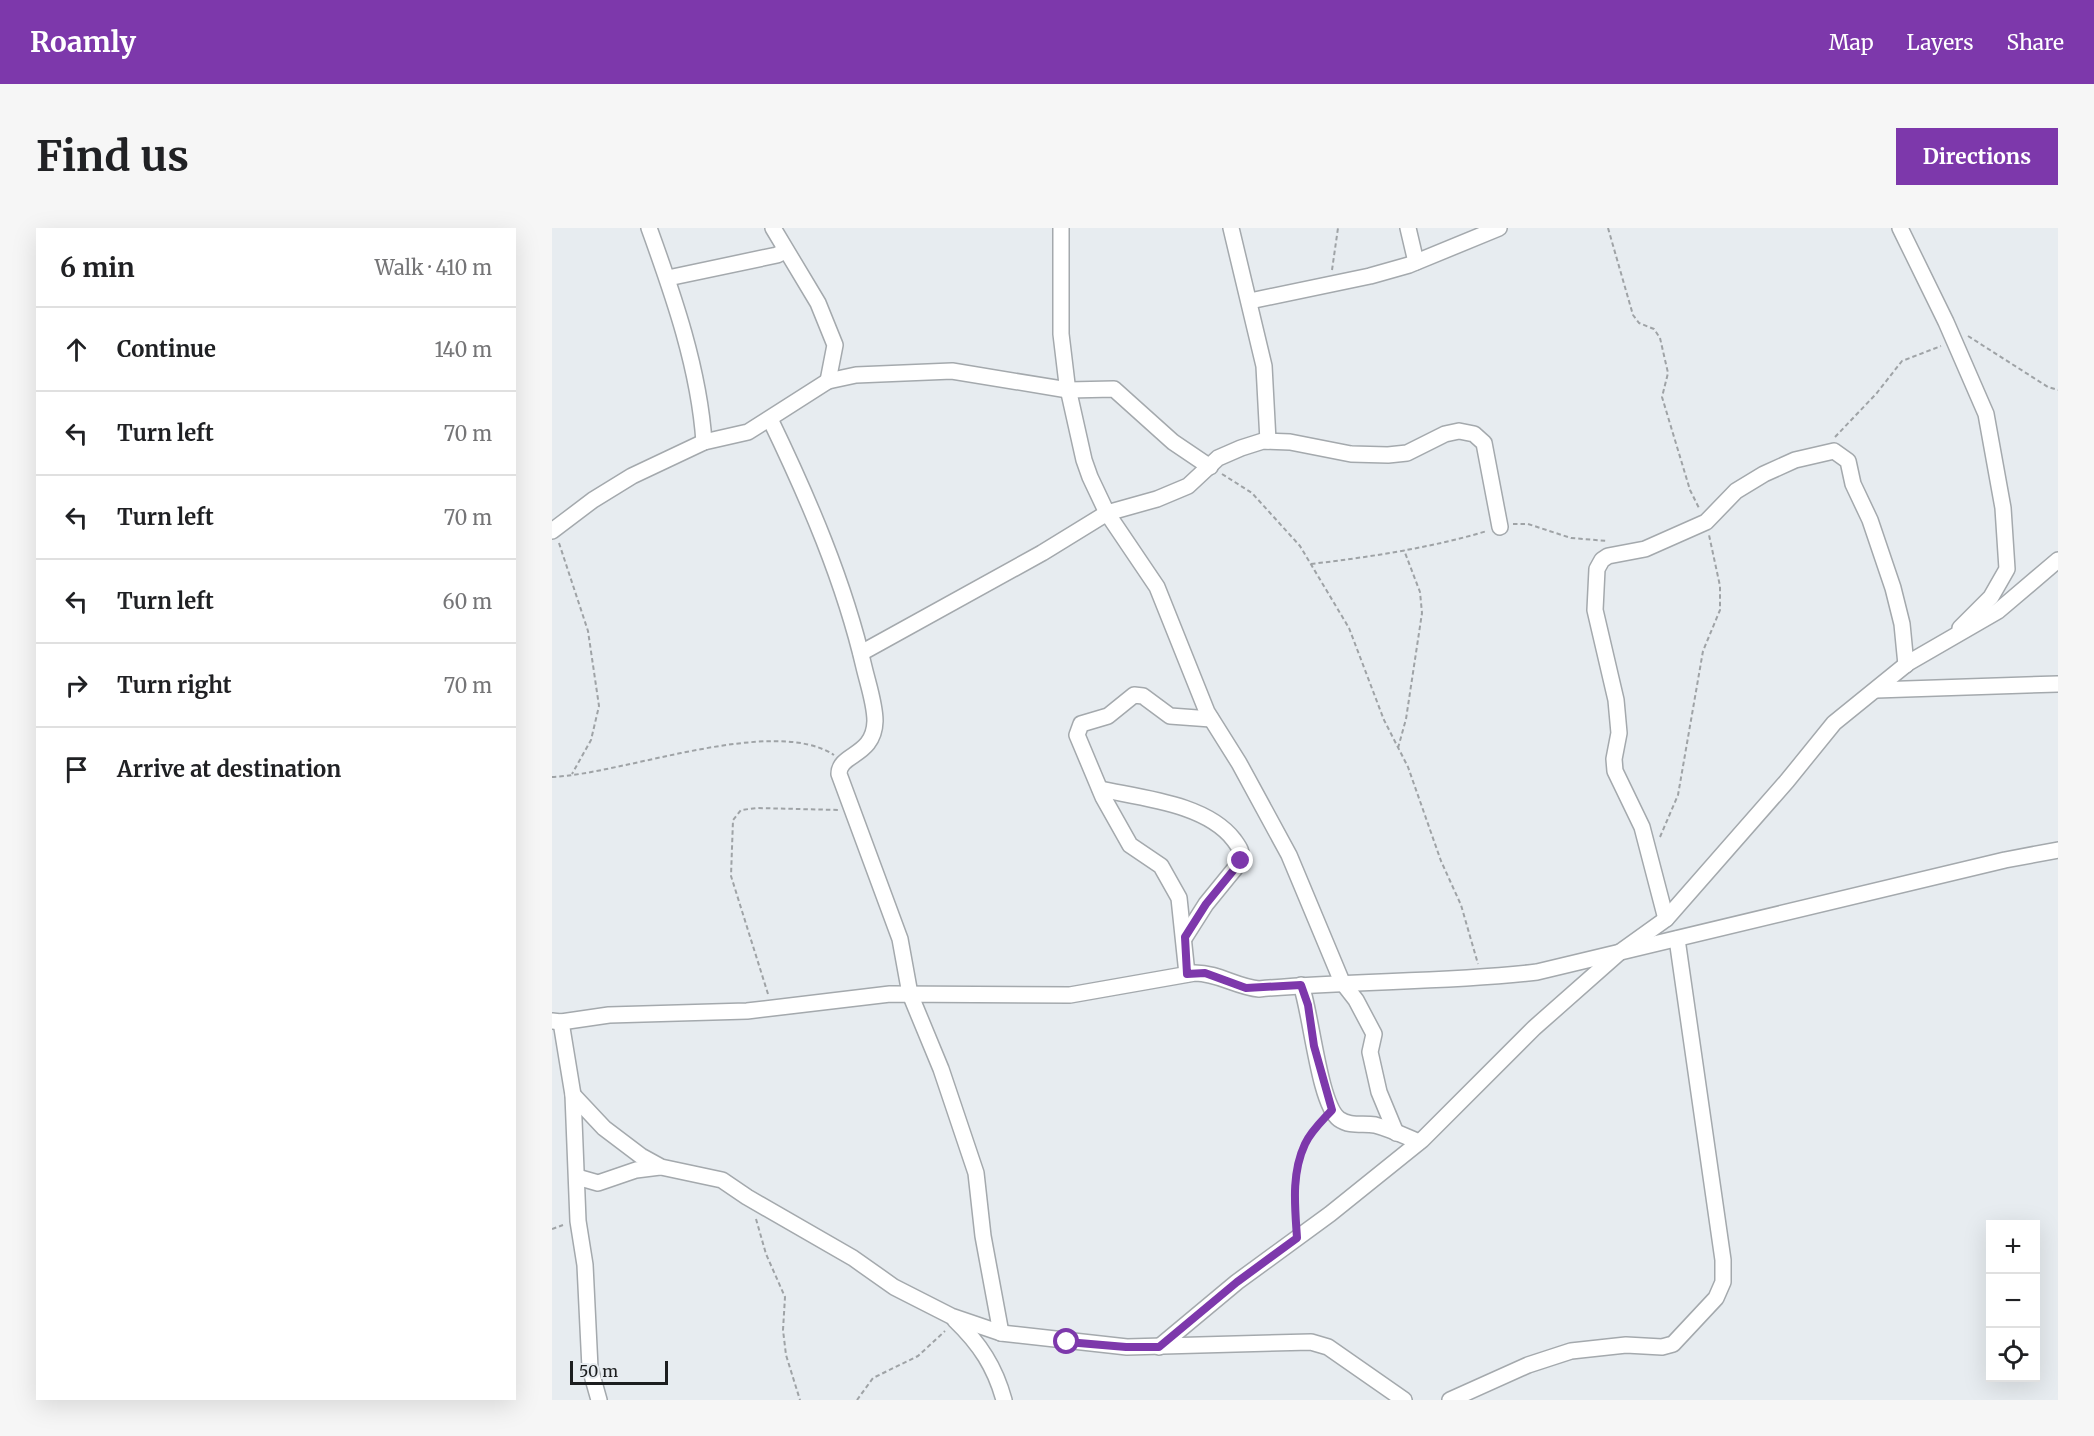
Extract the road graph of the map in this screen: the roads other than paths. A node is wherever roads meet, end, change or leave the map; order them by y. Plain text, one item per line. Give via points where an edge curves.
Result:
1 (649, 228) edge
2 (773, 228) edge
3 (1061, 228) edge
4 (1231, 228) edge
5 (1408, 228) edge
6 (1499, 228) edge
7 (1900, 228) edge
8 (785, 251) junction
9 (1416, 262) junction
10 (668, 278) junction
11 (1250, 301) junction
12 (828, 381) junction
13 (1068, 390) junction
14 (770, 419) junction
15 (1268, 441) junction
16 (704, 442) junction
17 (1210, 467) junction
18 (1107, 513) junction
19 (1500, 527) road end
20 (553, 530) edge
21 (2058, 560) edge
22 (1953, 635) junction
23 (861, 653) junction
24 (1906, 665) junction
25 (2058, 684) edge
26 (1876, 690) junction
27 (1211, 718) junction
28 (1100, 789) junction
29 (2058, 850) edge
30 (1666, 918) junction
31 (1185, 937) junction
32 (1677, 939) junction
33 (1620, 952) junction
34 (1187, 974) junction
35 (1342, 982) junction
36 (1301, 985) junction
37 (910, 994) junction
38 (556, 1022) edge
39 (573, 1095) junction
40 (1396, 1133) junction
41 (1419, 1142) junction
42 (661, 1167) junction
43 (577, 1177) junction
44 (954, 1319) junction
45 (1001, 1333) junction
46 (1159, 1347) junction
47 (599, 1400) edge
48 (1004, 1400) edge
49 (1404, 1400) edge
50 (1450, 1400) edge

1 - 10 street
2 - 8 street
3 - 13 street via 1061,334
4 - 11 street
5 - 9 street
6 - 9 street
7 - 22 street via 1988,421 2003,508 2007,569 1991,597
8 - 10 street
8 - 12 street via 794,259 818,303 835,345
9 - 11 street
10 - 16 street via 699,396
11 - 15 street via 1264,366
12 - 13 street via 856,375 952,371
12 - 14 street
13 - 17 street via 1114,389 1173,442
13 - 18 street via 1084,460
14 - 16 street via 748,432
14 - 23 street via 808,500
15 - 17 street via 1227,453
15 - 19 street via 1351,454 1388,454 1407,453 1452,432 1474,434 1484,443
16 - 20 street via 632,476
17 - 18 street via 1188,486
18 - 23 street
18 - 27 street via 1157,587
21 - 22 street via 1998,611
22 - 24 street
23 - 37 street via 875,717 874,733 867,747 845,762 838,774 900,939
24 - 26 street
24 - 30 street via 1893,588 1848,461 1834,451 1795,459 1736,491 1706,522 1645,549 1602,560 1594,584 1595,610 1616,700 1616,771 1642,827
25 - 26 street
26 - 30 street via 1834,723
27 - 28 street via 1170,716 1138,695 1108,716 1082,724 1078,740
27 - 35 street via 1297,869
28 - 31 street via 1130,845 1161,866 1170,879 1179,898
28 - 31 street via 1207,816 1240,849 1241,861 1212,895
29 - 32 street
30 - 33 street
31 - 34 street
32 - 33 street
32 - 50 street via 1724,1260 1720,1291 1673,1344 1571,1351 1528,1365
33 - 35 street via 1537,972 1482,979
33 - 41 street via 1534,1028
34 - 36 street via 1205,973 1246,988
34 - 37 street via 1070,995
35 - 36 street
35 - 40 street via 1374,1034 1370,1052 1379,1092
36 - 40 street via 1332,1110 1342,1120
37 - 38 street via 747,1011 609,1014
37 - 45 street via 941,1069 976,1173
38 - 39 street
39 - 42 street via 604,1128
39 - 43 street
40 - 41 street
41 - 46 street
42 - 43 street via 636,1170 598,1183
42 - 44 street via 722,1180 894,1287
43 - 47 street via 590,1368
44 - 45 street
44 - 48 street via 985,1352
45 - 46 street via 1067,1342
46 - 49 street via 1311,1342 1328,1347

